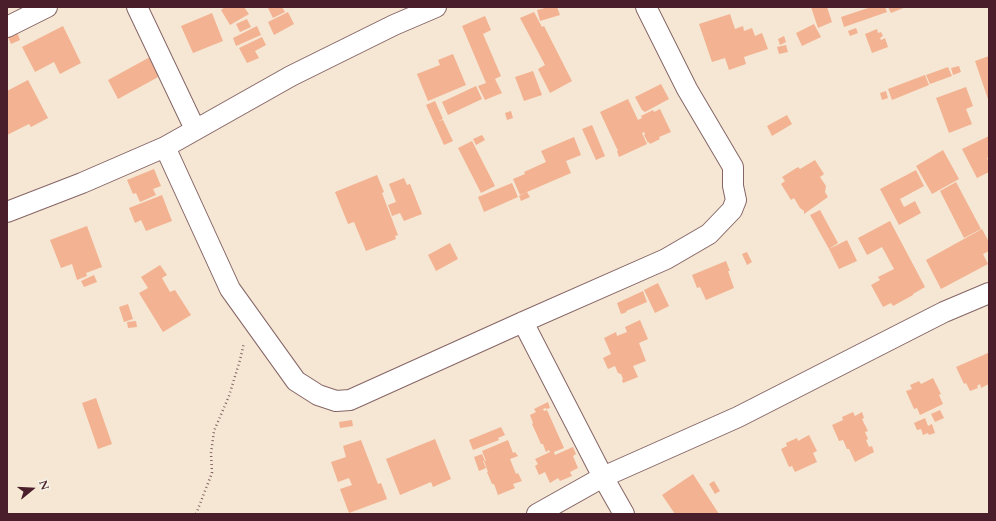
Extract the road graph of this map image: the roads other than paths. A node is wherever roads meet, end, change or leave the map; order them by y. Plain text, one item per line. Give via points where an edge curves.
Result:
1 (47, 7) edge
2 (137, 7) edge
3 (436, 7) edge
4 (646, 7) edge
5 (7, 26) edge
6 (195, 129) junction
7 (165, 147) junction
8 (7, 212) edge
9 (989, 293) edge
10 (523, 322) junction
11 (603, 477) junction
12 (537, 514) edge
13 (624, 514) edge

1 - 5 street
2 - 6 street
3 - 6 street via 291,76
4 - 10 street via 687,89 733,167 736,200 732,210 709,234 666,259
6 - 7 street
7 - 8 street
7 - 10 street via 230,289 296,381 318,395 336,401 350,400
9 - 11 street via 944,312 738,417
10 - 11 street
11 - 12 street
11 - 13 street

